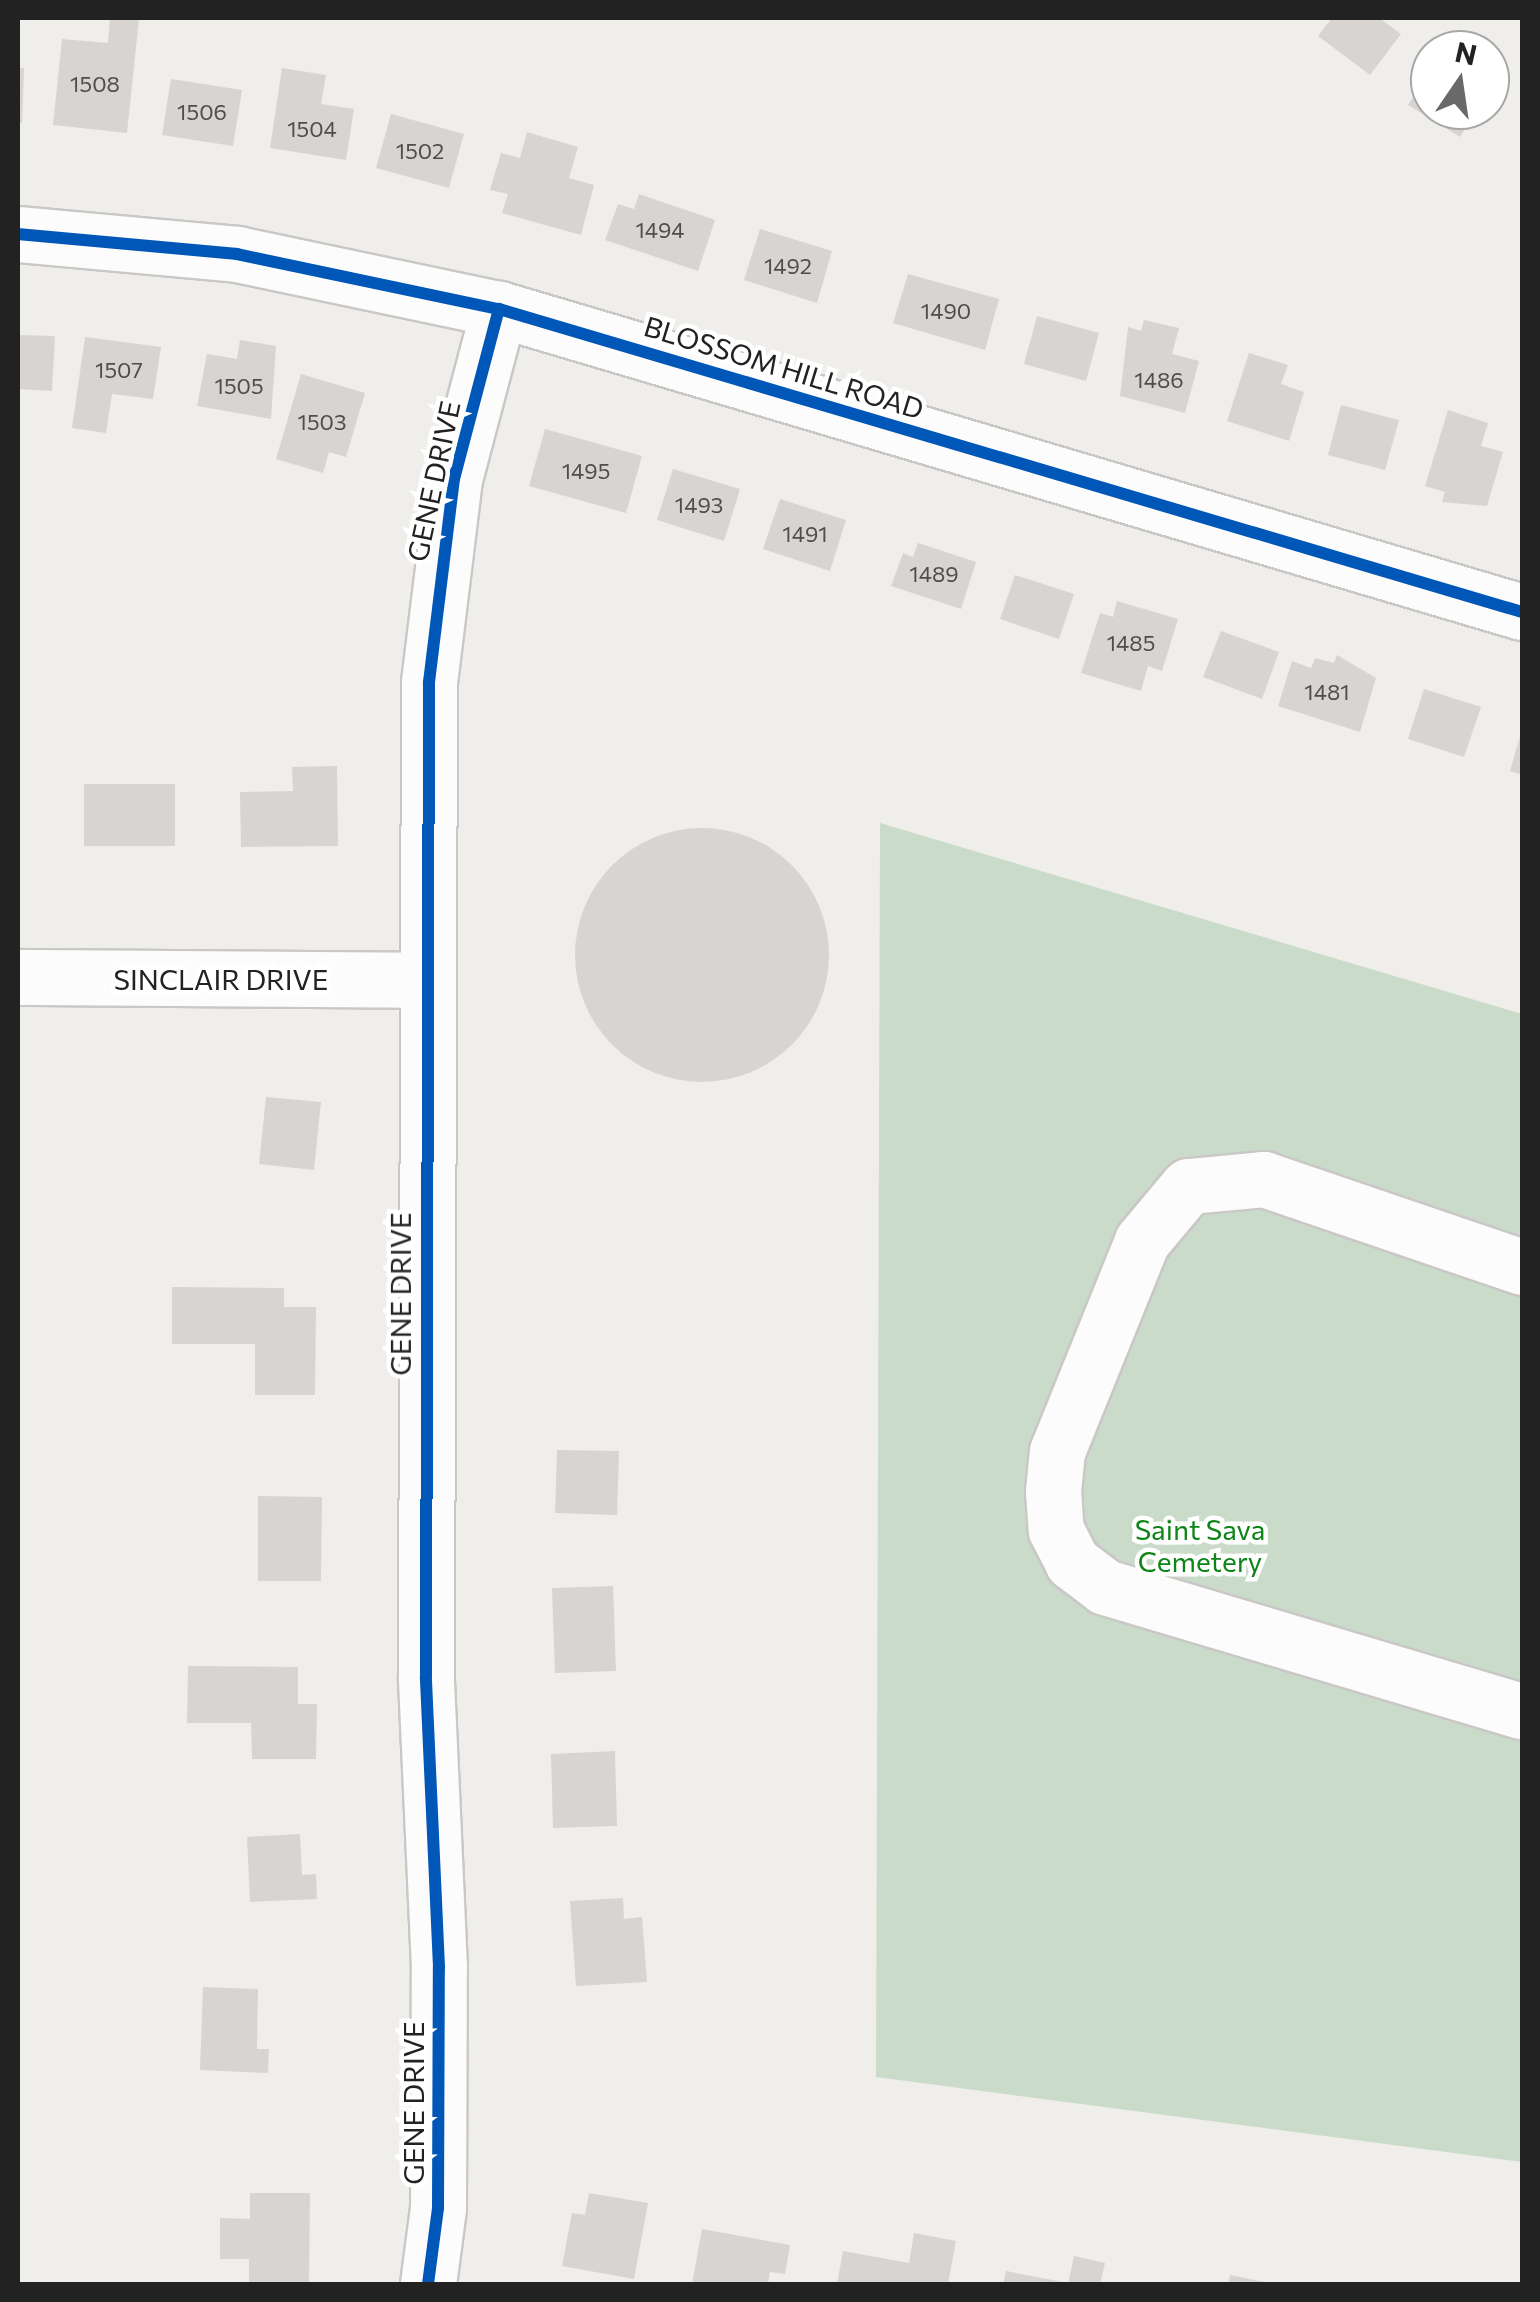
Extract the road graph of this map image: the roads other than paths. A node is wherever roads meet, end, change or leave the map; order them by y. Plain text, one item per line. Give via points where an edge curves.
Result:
1 (18, 234) edge
2 (499, 309) junction
3 (1522, 612) edge
4 (18, 977) edge
5 (425, 980) junction
6 (1522, 1267) edge
7 (1522, 1711) edge
8 (428, 2284) edge

1 - 2 street, BLOSSOM HILL ROAD via 236,254
2 - 3 street, BLOSSOM HILL ROAD
2 - 5 street, GENE DRIVE via 437,585
4 - 5 street, SINCLAIR DRIVE
5 - 8 street, GENE DRIVE via 426,1676 439,1968 438,2208
6 - 7 street via 1264,1178 1188,1186 1142,1240 1057,1451 1053,1491 1056,1530 1072,1562 1105,1586

